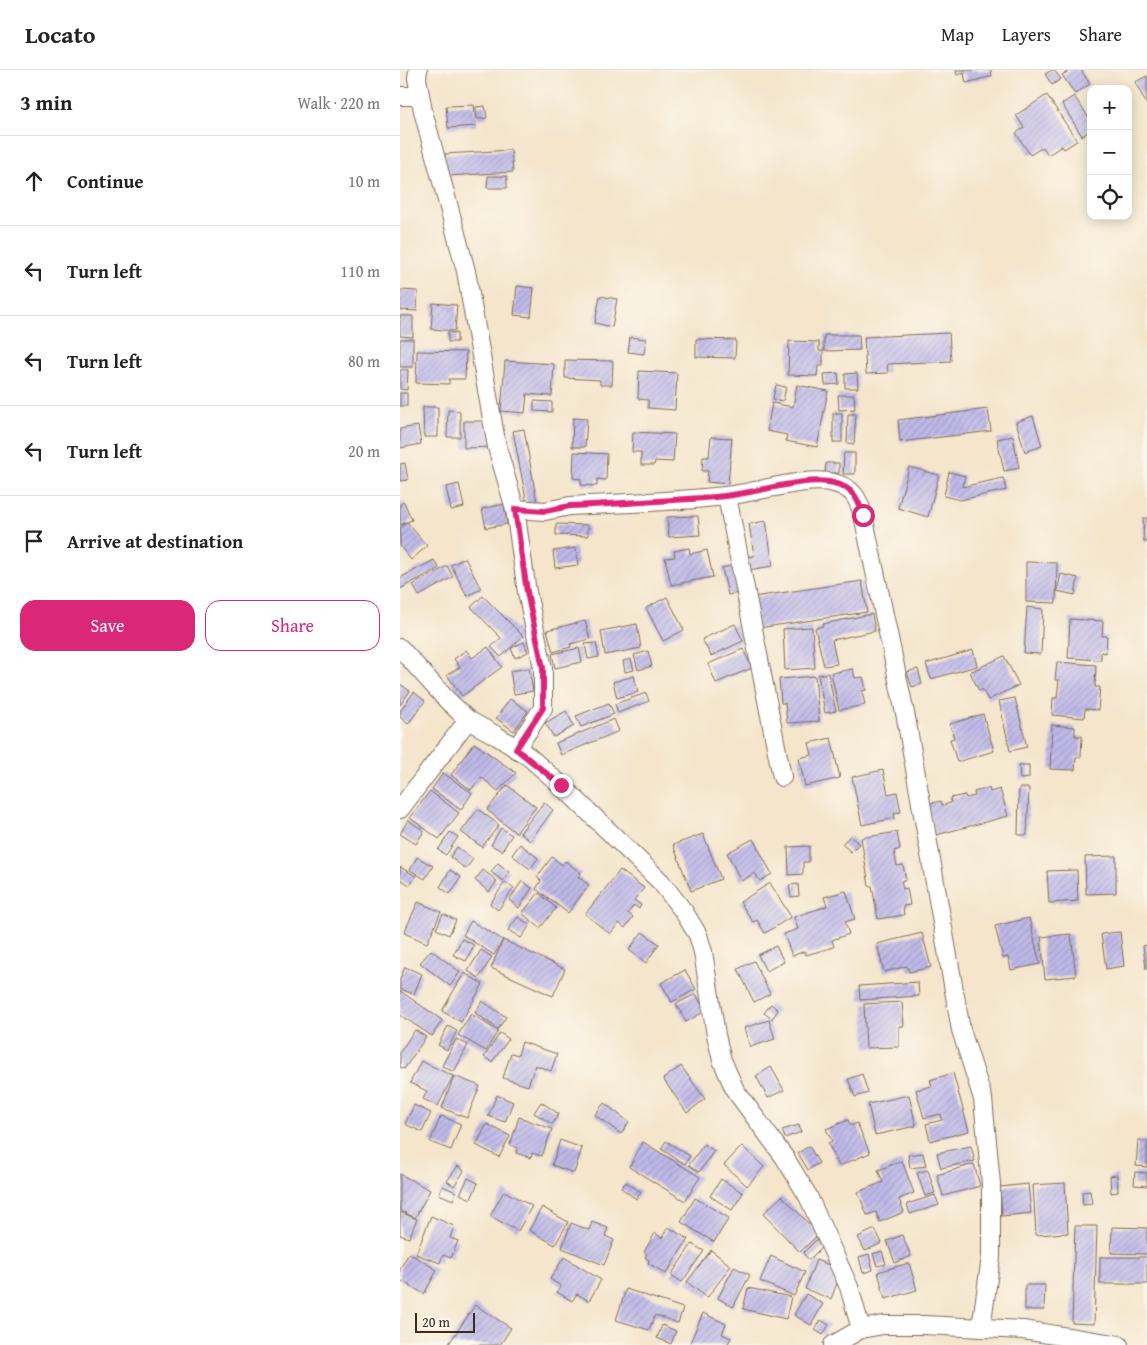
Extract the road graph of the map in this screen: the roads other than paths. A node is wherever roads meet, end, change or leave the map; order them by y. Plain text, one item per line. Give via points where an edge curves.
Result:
1 (418, 70) edge
2 (400, 96) edge
3 (420, 96) junction
4 (727, 496) junction
5 (515, 509) junction
6 (400, 648) edge
7 (468, 720) junction
8 (516, 749) junction
9 (782, 777) dead end
10 (400, 809) edge
11 (980, 1328) junction
12 (861, 1329) junction
13 (833, 1345) edge
14 (1119, 1345) edge

1 - 3 street
2 - 3 street
3 - 5 street via 466,271 496,447
4 - 5 street via 570,506 545,511
4 - 9 street
4 - 11 street via 817,481 848,489 858,500 863,515 906,718 961,1030 983,1099 991,1184 991,1258
5 - 8 street via 527,592 543,668 543,708
6 - 7 street
7 - 8 street
7 - 10 street
8 - 12 street via 568,792 661,882 698,935 722,1060 735,1090 785,1158 808,1196 849,1287
11 - 12 street via 883,1325
11 - 14 street via 1023,1330
12 - 13 street

